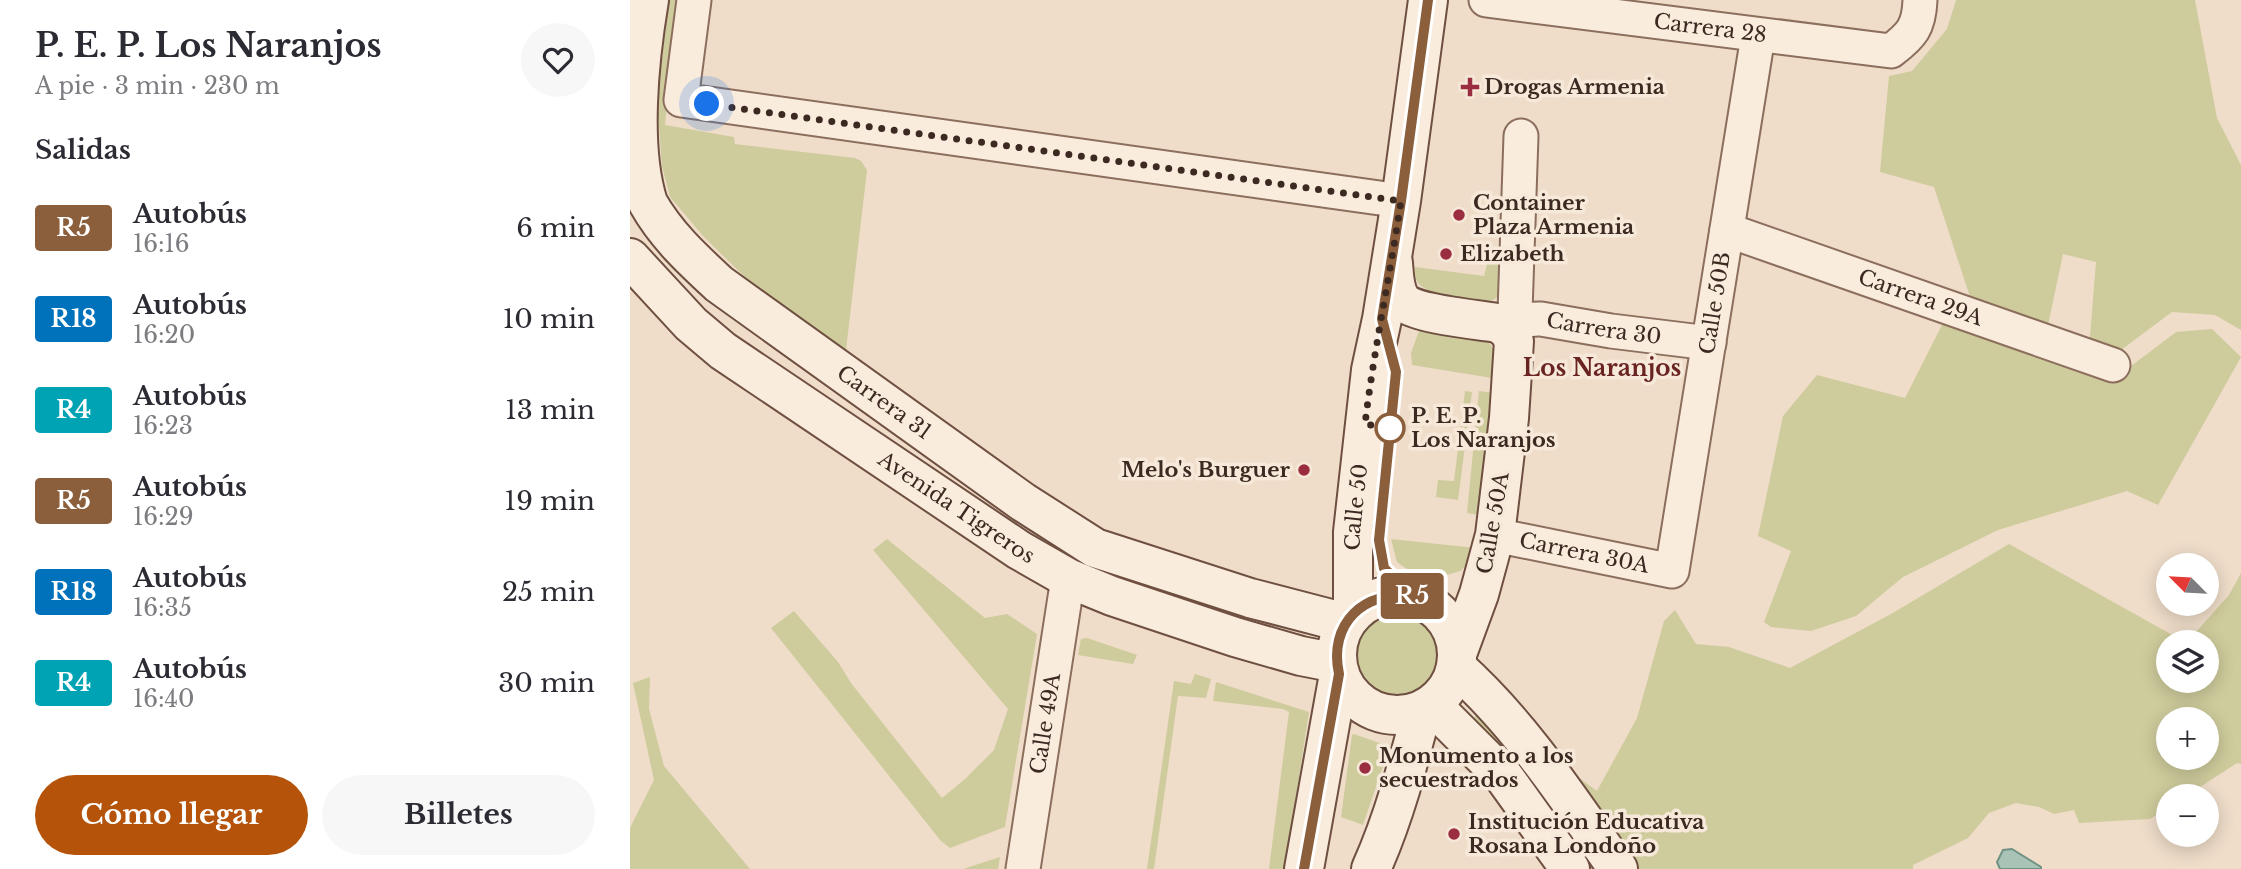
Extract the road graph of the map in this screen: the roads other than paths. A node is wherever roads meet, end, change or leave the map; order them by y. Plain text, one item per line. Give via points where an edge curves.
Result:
1 (649, 0) edge
2 (694, 0) edge
3 (1428, 0) edge
4 (1486, 0) edge
5 (1919, 9) edge
6 (1758, 36) junction
7 (1521, 136) dead end
8 (1401, 201) junction
9 (1727, 230) junction
10 (630, 258) edge
11 (1392, 258) junction
12 (1509, 330) junction
13 (1709, 343) junction
14 (2113, 365) dead end
15 (1495, 535) junction
16 (1672, 571) joint
17 (1068, 578) junction
18 (1350, 619) junction
19 (1457, 661) junction
20 (1338, 668) junction
21 (1427, 707) junction
22 (1464, 736) junction
23 (1407, 768) junction
24 (1024, 869) edge
25 (1304, 869) edge
26 (1371, 869) edge
27 (1570, 869) edge
28 (1618, 869) edge

1 - 18 main road, Carrera 31 via 634,92 636,173 667,232 719,284 1023,502 1095,548 1250,598
2 - 8 street via 681,100
3 - 8 main road, Calle 50
4 - 6 street, Carrera 28
5 - 6 street, Carrera 28 via 1910,37 1891,51
6 - 9 street, Calle 50B
7 - 12 street, Calle 50A
8 - 11 main road, Calle 50
9 - 13 street, Calle 50B
9 - 14 street, Carrera 29A
10 - 17 main road, Avenida Tigreros via 691,324 723,351 1019,550
11 - 12 main road, Carrera 30 via 1396,288 1402,301 1415,309
11 - 18 main road, Calle 50 via 1371,370 1353,532
12 - 13 street, Carrera 30 via 1530,318
12 - 15 main road, Calle 50A via 1509,418
13 - 16 street, Calle 50B
15 - 16 street, Carrera 30A
15 - 19 main road, Calle 50A
17 - 20 main road, Avenida Tigreros
17 - 24 street, Calle 49A
18 - 19 main road via 1375,599 1413,597 1445,618 1456,641
18 - 20 main road via 1340,636
19 - 21 main road via 1448,688
19 - 28 main road via 1529,744
20 - 21 main road via 1358,702 1378,713 1400,716
20 - 25 main road
21 - 22 main road
21 - 23 main road
22 - 23 main road via 1435,734 1426,739
22 - 27 main road via 1504,777
23 - 26 main road

